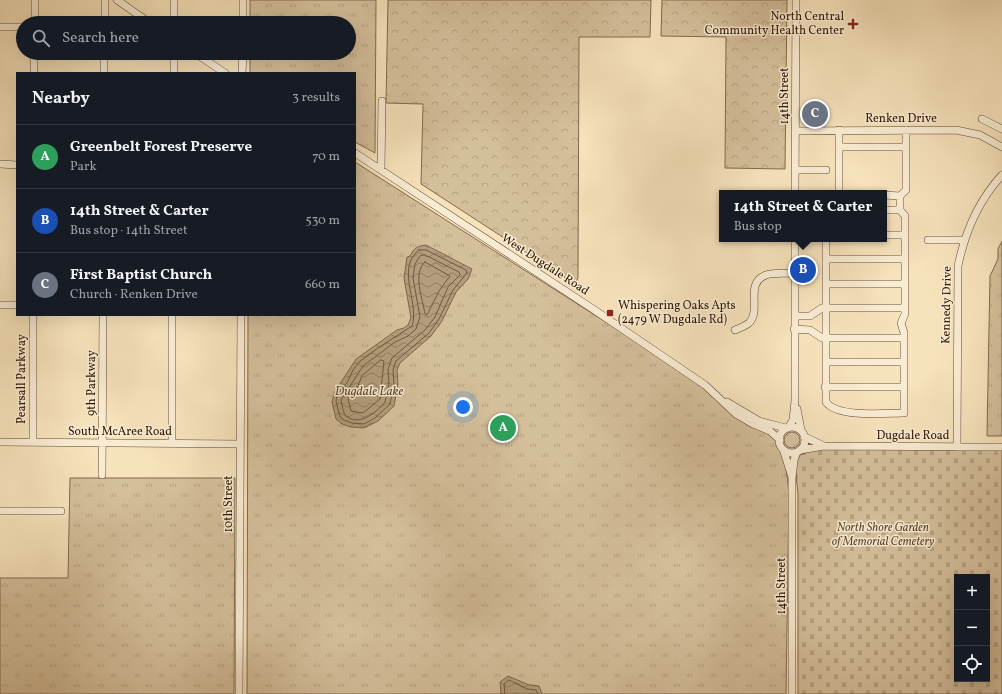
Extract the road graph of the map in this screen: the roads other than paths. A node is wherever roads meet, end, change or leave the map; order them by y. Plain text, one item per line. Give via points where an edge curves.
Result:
1 (35, 0) edge
2 (105, 0) edge
3 (117, 0) edge
4 (174, 0) edge
5 (243, 0) edge
6 (796, 0) edge
7 (35, 16) edge
8 (104, 16) edge
9 (140, 16) edge
10 (174, 16) edge
11 (243, 16) edge
12 (0, 27) edge
13 (16, 27) edge
14 (34, 60) edge
15 (104, 60) edge
16 (174, 60) edge
17 (206, 60) edge
18 (243, 60) edge
19 (34, 72) edge
20 (104, 72) edge
21 (174, 72) edge
22 (224, 72) edge
23 (242, 72) edge
24 (382, 101) dead end
25 (982, 119) dead end
26 (1002, 129) edge
27 (839, 130) junction
28 (906, 130) junction
29 (795, 131) junction
30 (839, 147) junction
31 (906, 147) junction
32 (1002, 147) edge
33 (356, 154) edge
34 (0, 164) edge
35 (16, 165) edge
36 (380, 169) junction
37 (795, 170) junction
38 (826, 170) dead end
39 (1002, 175) edge
40 (795, 190) edge
41 (839, 190) edge
42 (887, 195) edge
43 (900, 196) junction
44 (887, 210) edge
45 (900, 210) junction
46 (887, 235) edge
47 (905, 235) junction
48 (928, 240) dead end
49 (964, 240) junction
50 (795, 242) edge
51 (826, 242) edge
52 (826, 259) junction
53 (905, 259) junction
54 (795, 273) junction
55 (826, 284) junction
56 (905, 284) junction
57 (0, 305) edge
58 (16, 305) edge
59 (826, 308) junction
60 (905, 308) junction
61 (33, 316) edge
62 (103, 316) edge
63 (172, 316) edge
64 (241, 316) edge
65 (795, 316) junction
66 (735, 330) dead end
67 (794, 330) junction
68 (826, 338) junction
69 (904, 338) junction
70 (826, 362) junction
71 (904, 362) junction
72 (825, 387) junction
73 (904, 387) junction
74 (720, 398) junction
75 (795, 401) junction
76 (787, 428) junction
77 (800, 430) junction
78 (805, 437) junction
79 (780, 440) junction
80 (0, 442) edge
81 (33, 443) junction
82 (102, 443) junction
83 (172, 443) junction
84 (240, 444) junction
85 (824, 446) junction
86 (957, 447) junction
87 (1002, 447) edge
88 (783, 449) junction
89 (798, 451) junction
90 (102, 474) dead end
91 (792, 478) junction
92 (0, 511) edge
93 (61, 511) dead end
94 (239, 694) edge
95 (792, 694) edge

1 - 7 street
2 - 8 street
3 - 9 street
4 - 10 street
5 - 11 street
6 - 29 street, 14th Street
12 - 13 street
14 - 19 street
15 - 20 street
16 - 21 street
17 - 22 street
18 - 23 street
24 - 36 street
25 - 26 street
27 - 28 street, Renken Drive
27 - 29 street, Renken Drive
27 - 30 street
28 - 31 street
28 - 32 street, Renken Drive via 967,132 990,139
29 - 37 street, 14th Street
30 - 31 street
30 - 41 street
31 - 43 street via 906,190
33 - 36 street, West Dugdale Road
34 - 35 street
36 - 74 street, West Dugdale Road via 632,336
37 - 38 street
37 - 40 street, 14th Street
39 - 49 street, Kennedy Drive via 982,200
42 - 43 street
43 - 45 street
44 - 45 street
45 - 47 street via 905,216
46 - 47 street
47 - 53 street
48 - 49 street
49 - 86 street, Kennedy Drive via 957,282
50 - 54 street
51 - 52 street
52 - 53 street
52 - 55 street
53 - 56 street
54 - 65 street
54 - 66 street via 774,274 761,278 755,286 753,318
55 - 56 street
55 - 59 street
56 - 60 street
57 - 58 street
59 - 60 street
59 - 65 street via 810,316
59 - 68 street
60 - 69 street via 900,323
61 - 81 street, Pearsall Parkway
62 - 82 street, 9th Parkway
63 - 83 street
64 - 84 street, 10th Street
65 - 67 street
67 - 68 street via 810,330 817,336
67 - 75 street
68 - 69 street
68 - 70 street
69 - 71 street
70 - 71 street
70 - 72 street
71 - 73 street
72 - 73 street
72 - 73 street via 826,402 837,410 850,413 904,413
74 - 76 street via 759,420
74 - 79 street via 736,414 770,431
75 - 76 street via 793,420
75 - 77 street
76 - 77 street via 794,427
76 - 79 street
77 - 78 street
78 - 85 street
78 - 89 street via 804,444
79 - 88 street
80 - 81 street, South McAree Road
81 - 82 street, South McAree Road
82 - 83 street, South McAree Road
82 - 90 street, 9th Parkway
83 - 84 street, South McAree Road
84 - 94 street, 10th Street
85 - 86 street, Dugdale Road
85 - 89 street, Dugdale Road
86 - 87 street, Dugdale Road
88 - 89 street via 789,452
88 - 91 street, 14th Street
89 - 91 street, 14th Street
91 - 95 street, 14th Street
92 - 93 street

